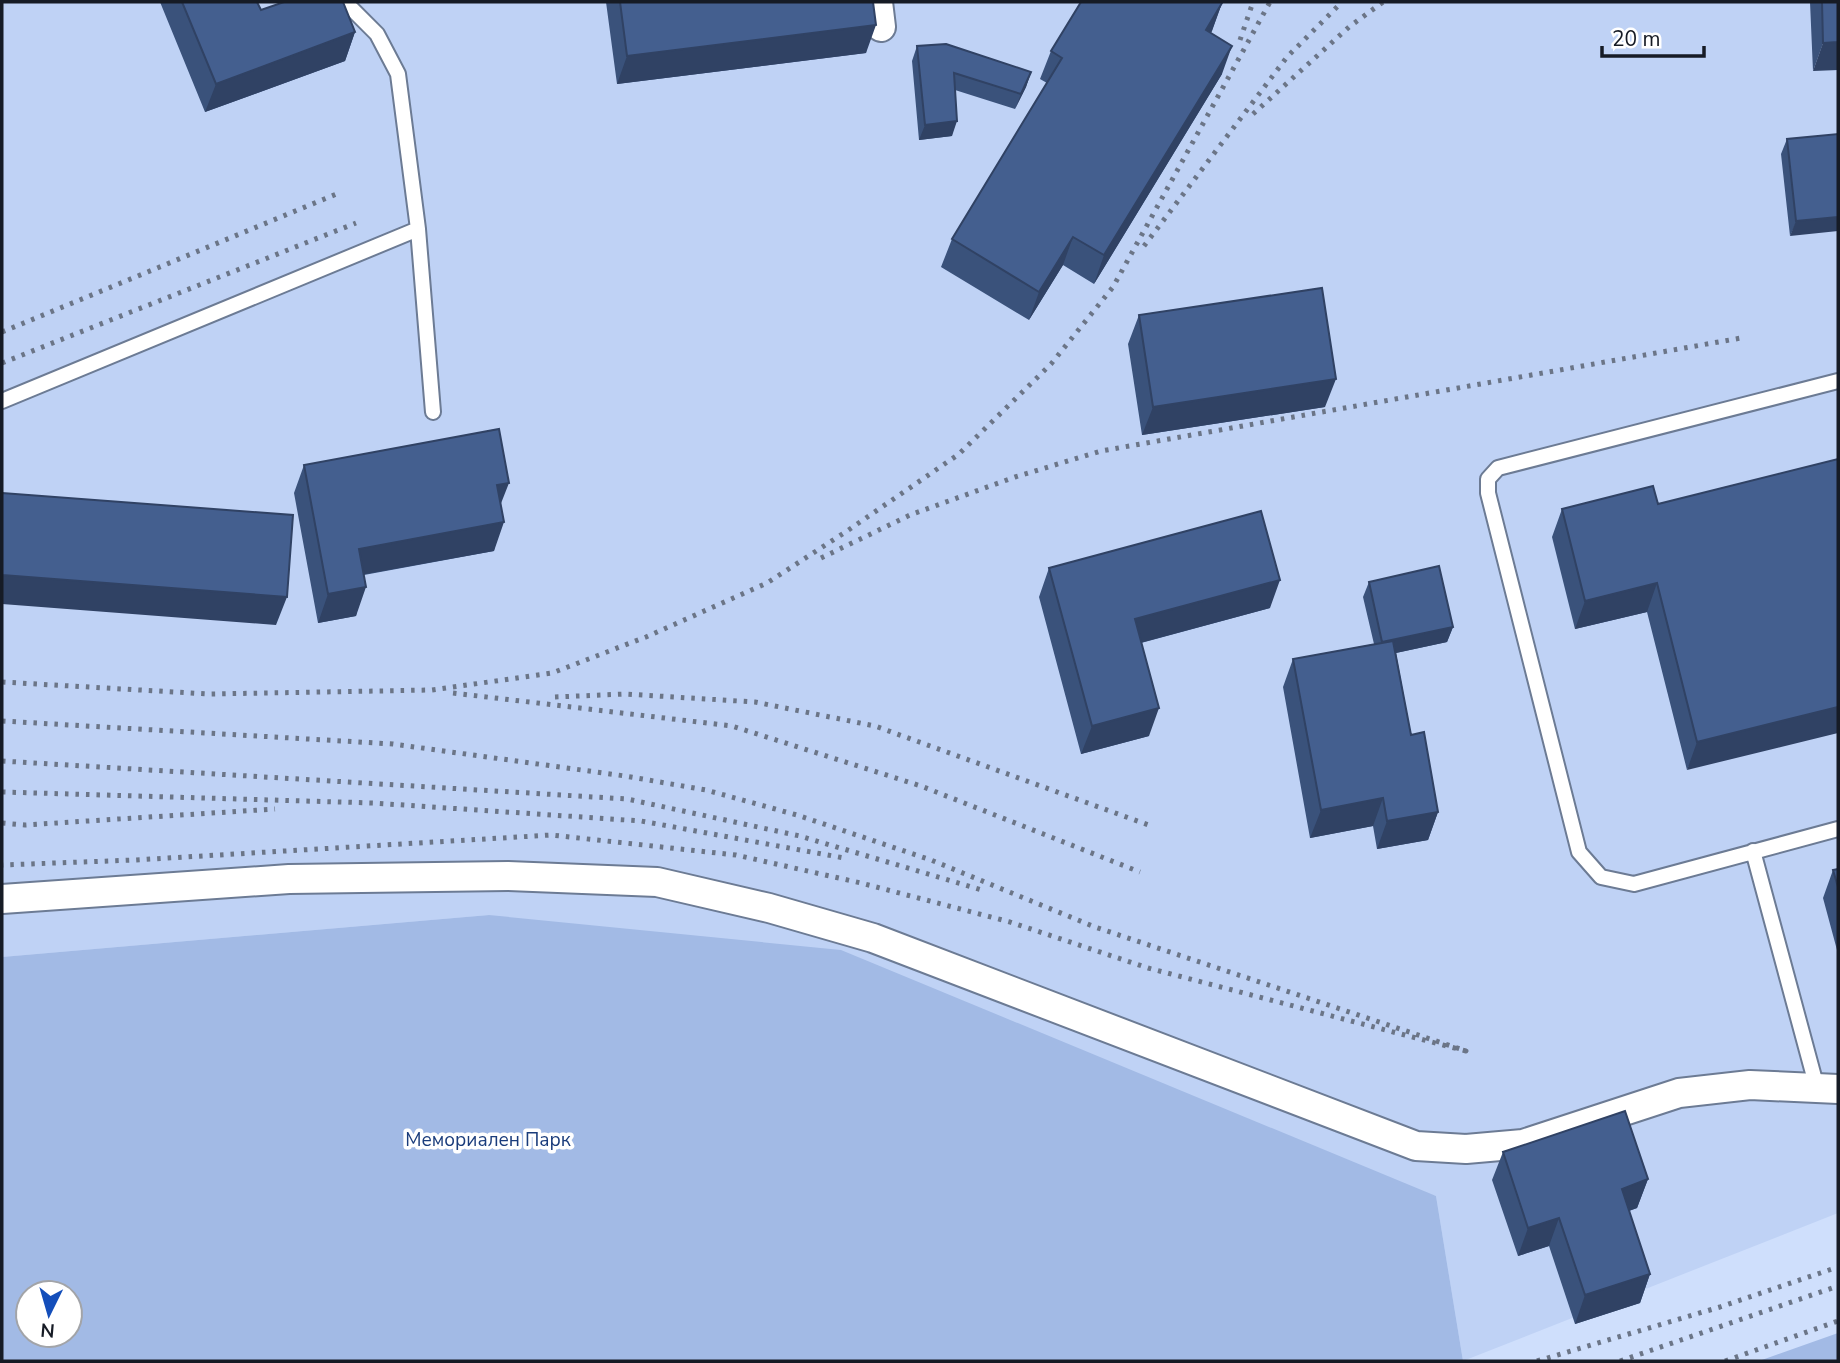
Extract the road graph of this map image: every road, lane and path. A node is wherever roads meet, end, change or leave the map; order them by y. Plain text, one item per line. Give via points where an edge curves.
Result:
1 (345, 2) edge
2 (418, 229) junction
3 (1838, 381) edge
4 (2, 401) edge
5 (433, 412) dead end
6 (1838, 829) edge
7 (1753, 851) junction
8 (2, 899) edge
9 (1828, 1089) edge

1 - 2 lane via 377,34 398,74
2 - 4 lane
2 - 5 lane
3 - 7 lane via 1498,468 1488,479 1579,852 1601,877 1634,884
6 - 7 lane
7 - 9 lane
8 - 9 street via 289,879 508,876 657,882 873,938 1416,1146 1466,1149 1522,1144 1679,1093 1750,1085

